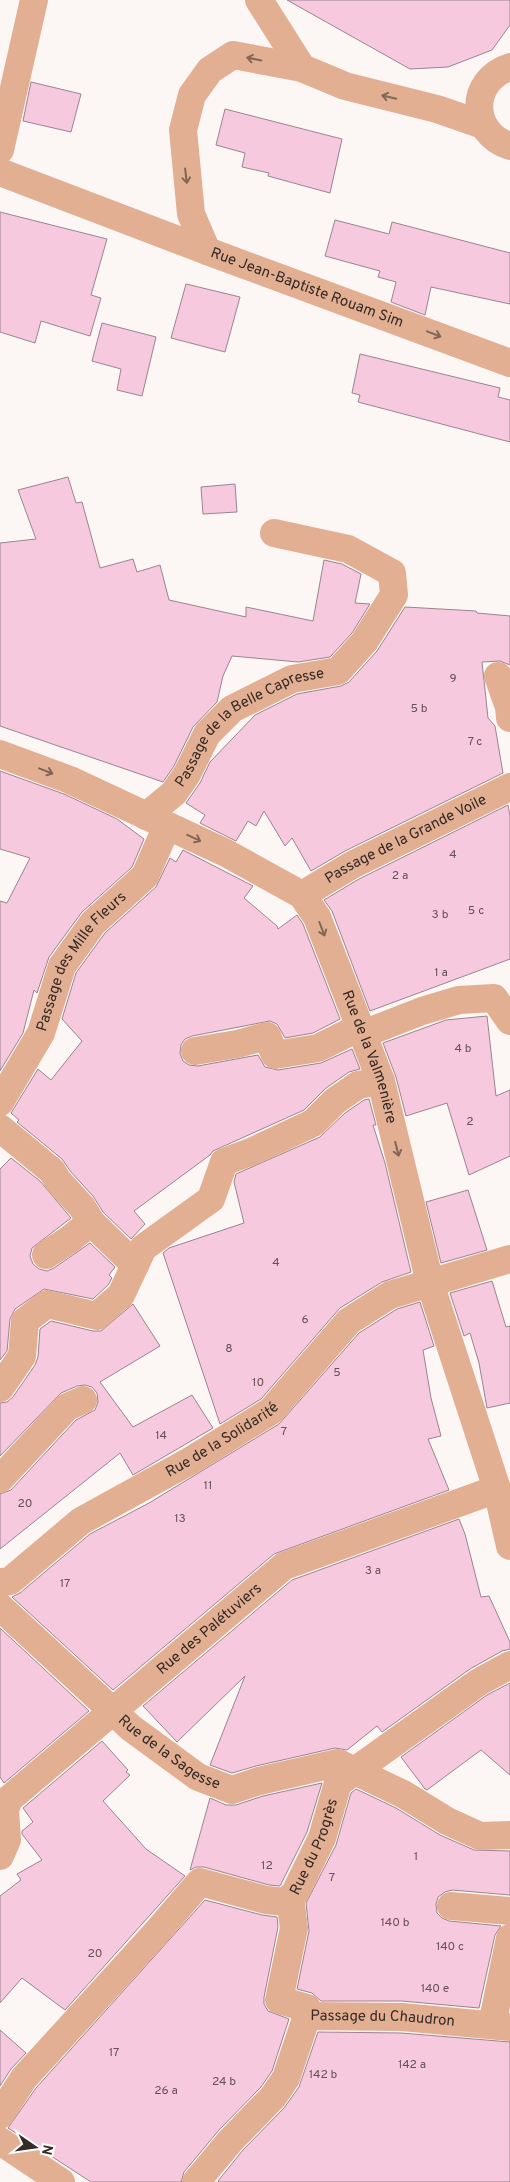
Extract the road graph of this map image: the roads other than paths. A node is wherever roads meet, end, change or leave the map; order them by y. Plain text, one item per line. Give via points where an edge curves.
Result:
1 (34, 0) edge
2 (259, 0) edge
3 (510, 66) edge
4 (302, 68) junction
5 (486, 82) junction
6 (437, 109) junction
7 (483, 125) junction
8 (510, 146) edge
9 (0, 150) edge
10 (0, 172) edge
11 (208, 251) junction
12 (510, 362) edge
13 (274, 534) dead end
14 (498, 676) dead end
15 (510, 718) edge
16 (0, 754) edge
17 (510, 787) edge
18 (157, 821) junction
19 (302, 895) junction
20 (510, 1021) edge
21 (361, 1030) junction
22 (195, 1051) dead end
23 (381, 1081) junction
24 (0, 1102) edge
25 (0, 1128) edge
26 (91, 1222) junction
27 (46, 1255) dead end
28 (510, 1259) edge
29 (135, 1265) junction
30 (430, 1283) junction
31 (0, 1388) edge
32 (83, 1400) dead end
33 (0, 1479) edge
34 (497, 1489) junction
35 (510, 1546) edge
36 (0, 1582) edge
37 (0, 1607) edge
38 (510, 1665) edge
39 (113, 1710) junction
40 (353, 1772) junction
41 (510, 1835) edge
42 (0, 1856) edge
43 (290, 1898) junction
44 (451, 1906) dead end
45 (510, 1911) edge
46 (510, 1938) edge
47 (311, 2016) junction
48 (501, 2026) edge
49 (0, 2115) edge
50 (0, 2141) edge
51 (61, 2182) edge
52 (196, 2182) edge

1 - 9 street
2 - 4 street
3 - 5 street via 493,74
6 -> 4 street, Rue Jean-Baptiste Rouam Sim via 345,86
4 -> 11 street, Rue Jean-Baptiste Rouam Sim via 234,55 210,70 192,95 183,130 184,164 190,214
5 - 6 street
5 - 7 street via 479,104
6 - 7 street, Rue Jean-Baptiste Rouam Sim
7 - 8 street via 491,136
10 - 11 street
11 -> 12 street, Rue Jean-Baptiste Rouam Sim
13 - 18 street, Passage de la Belle Capresse via 348,549 392,573 394,595 364,642 338,671 292,679 232,709 207,734 187,774
14 - 15 street
16 -> 18 street, Rue de la Valmenière via 70,780
17 - 19 street, Passage de la Grande Voile via 352,865
18 -> 19 street, Rue de la Valmenière via 226,852
18 - 24 street, Passage des Mille Fleurs via 144,876 93,923 62,966 41,1033
19 -> 21 street, Rue de la Valmenière via 317,916
20 - 21 street via 494,998 459,1000
21 - 22 street via 318,1048 276,1055 267,1036
21 - 23 street, Rue de la Valmenière
23 - 29 street via 358,1085 313,1122 224,1162 211,1198 143,1248
23 -> 30 street, Rue de la Valmenière
25 - 26 street via 52,1171
26 - 27 street
26 - 29 street
28 - 30 street, Rue de la Solidarité
29 - 31 street via 121,1295 97,1316 47,1304 25,1321 22,1356
30 - 34 street, Rue de la Valmenière
30 - 36 street, Rue de la Solidarité via 390,1295 349,1321 271,1410 190,1461 82,1521 10,1581
32 - 33 street via 67,1408
34 - 35 street, Rue de la Valmenière
34 - 39 street, Rue des Palétuviers via 284,1566
37 - 39 street, Rue de la Sagesse
38 - 40 street, Rue du Progrès via 479,1682
39 - 40 street, Rue de la Sagesse via 180,1765 198,1777 232,1790 338,1763
39 - 42 street, Rue des Palétuviers via 9,1799 4,1810 7,1840
40 - 41 street, Rue de la Sagesse via 403,1794 447,1821 480,1836
40 - 43 street, Rue du Progrès via 338,1783 322,1838
43 - 47 street via 294,1928 279,2000 307,2008
43 - 49 street, Rue du Progrès via 286,1902 266,1900 200,1882 24,2078
44 - 45 street
46 - 48 street
47 - 48 street, Passage du Chaudron via 402,2017
47 - 52 street, Passage du Chaudron via 307,2016 286,2078 273,2097
50 - 51 street

